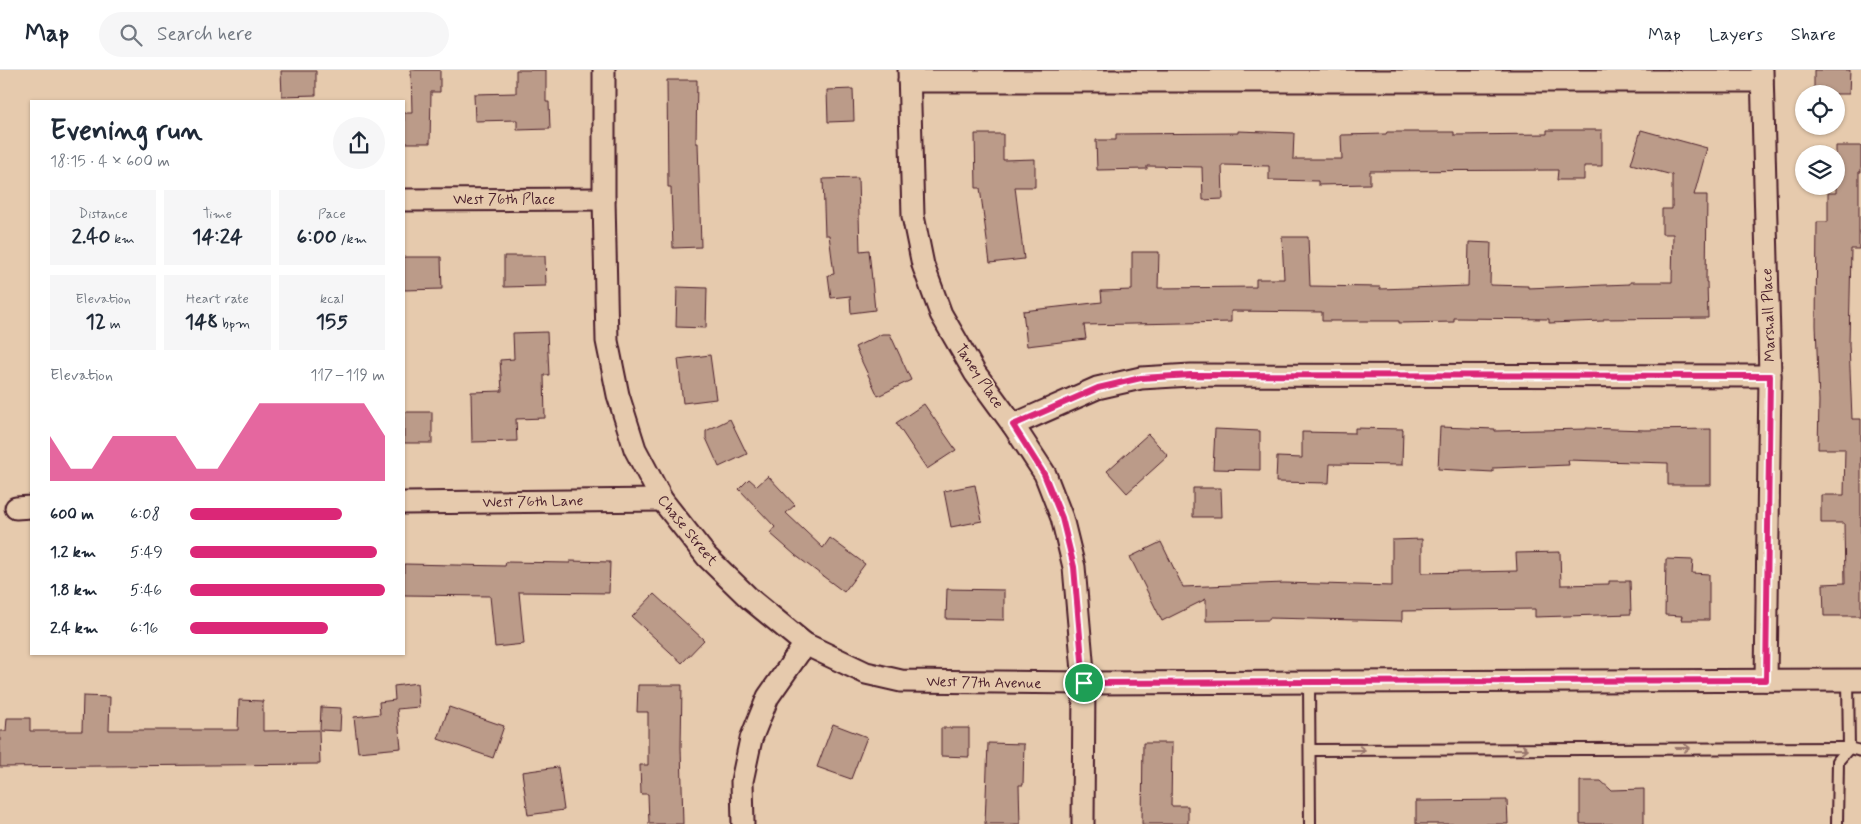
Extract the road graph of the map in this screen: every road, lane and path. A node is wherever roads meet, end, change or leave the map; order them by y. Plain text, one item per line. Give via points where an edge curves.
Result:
1 (604, 70) edge
2 (910, 76) edge
3 (1762, 76) edge
4 (604, 198) junction
5 (405, 200) edge
6 (1770, 376) junction
7 (1013, 425) junction
8 (662, 500) junction
9 (405, 503) edge
10 (805, 644) junction
11 (1766, 680) junction
12 (1854, 680) edge
13 (1309, 682) junction
14 (1084, 683) junction
15 (1849, 748) junction
16 (1310, 750) junction
17 (1861, 752) edge
18 (743, 824) edge
19 (1083, 824) edge
20 (1310, 824) edge
21 (1837, 824) edge

1 - 4 street, Chase Street
2 - 3 street
2 - 7 street, Taney Place via 912,216 923,266 946,322 975,373
3 - 6 street, Marshall Place
4 - 5 street, West 76th Place
4 - 8 street, Chase Street via 608,341 616,386 635,448
6 - 7 street via 1191,375 1141,378 1098,388
6 - 11 street, Marshall Place
7 - 14 street, Taney Place via 1044,474 1062,518 1074,567
8 - 9 street, West 76th Lane
8 - 10 street, Chase Street via 707,557 749,598
10 - 14 street, West 77th Avenue via 866,673 901,681
10 - 18 street via 768,697 751,739 742,781
11 - 12 street, West 77th Avenue
11 - 13 street, West 77th Avenue
12 - 15 lane
13 - 14 street, West 77th Avenue
13 - 16 lane
14 - 19 street, Taney Place
16 -> 15 lane
15 - 17 lane
15 - 21 lane via 1838,761
16 - 20 lane

